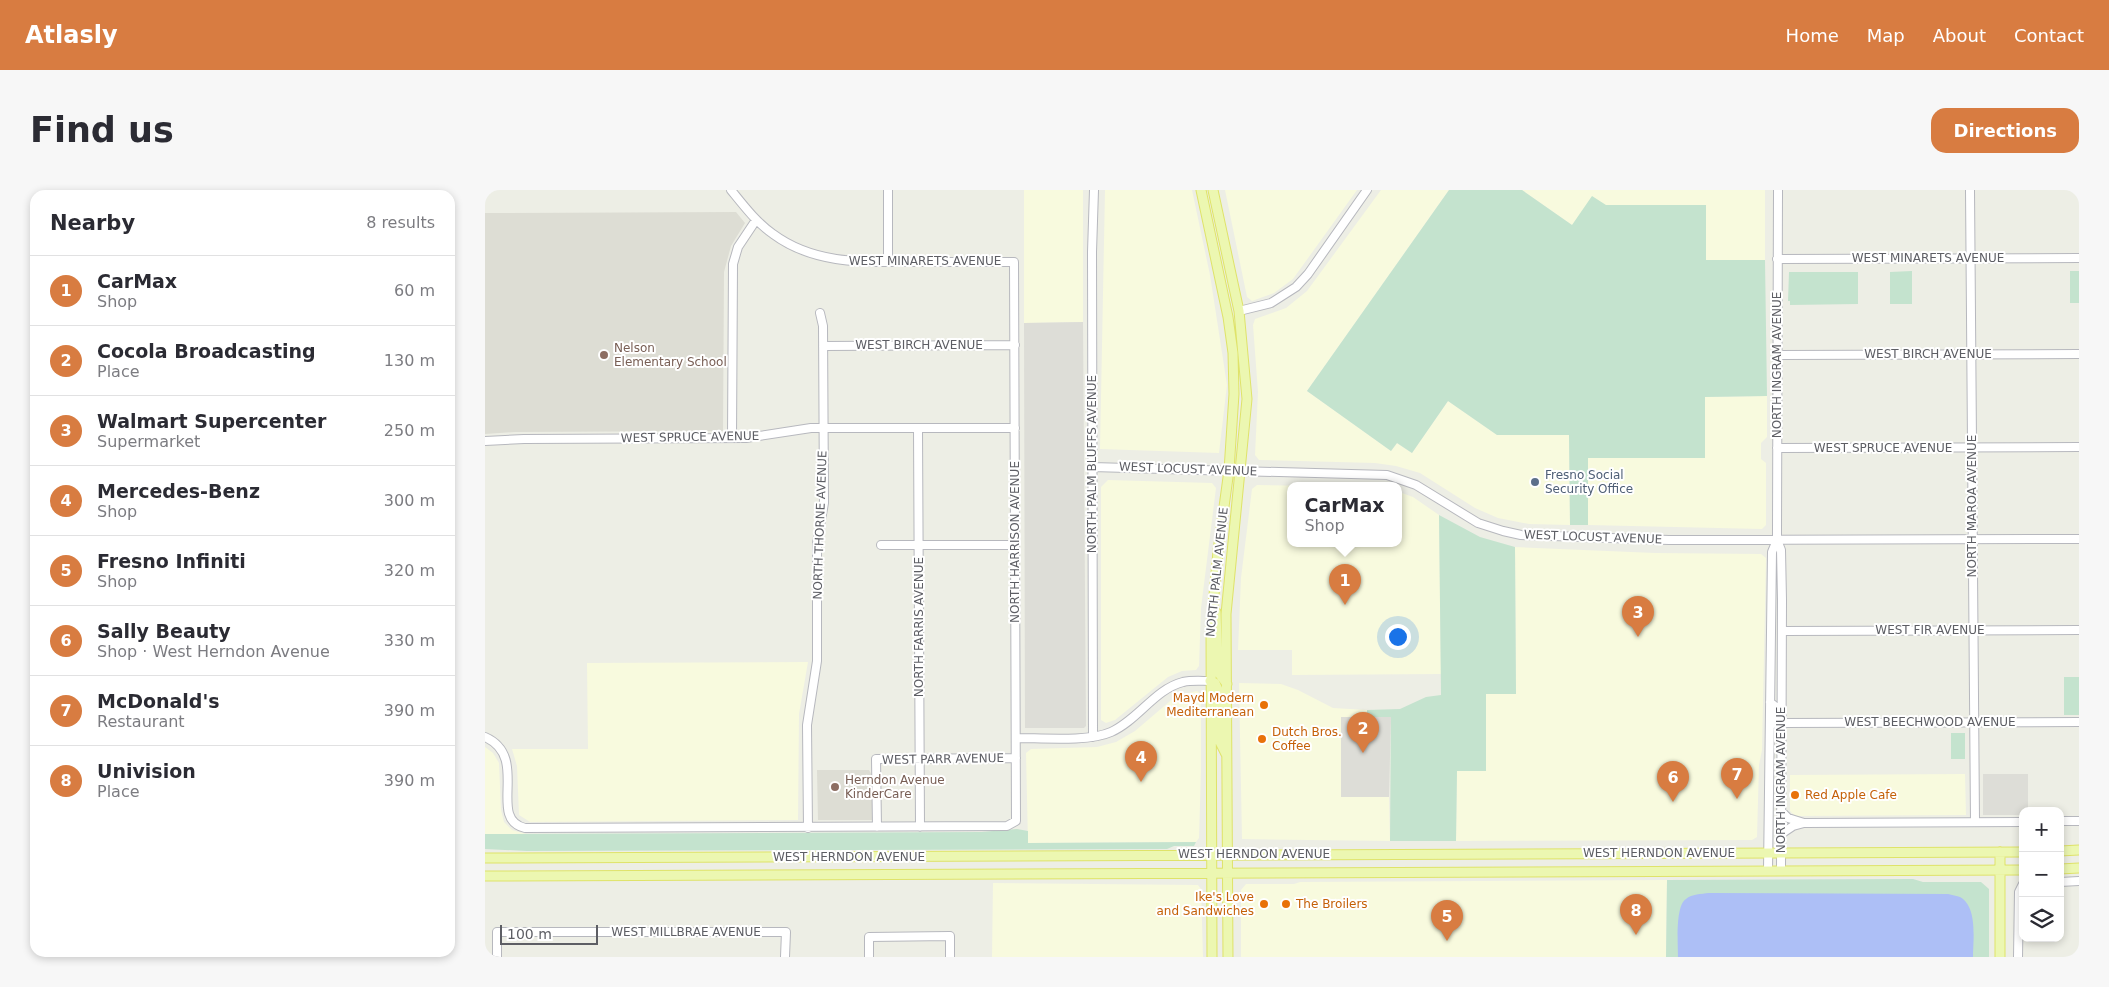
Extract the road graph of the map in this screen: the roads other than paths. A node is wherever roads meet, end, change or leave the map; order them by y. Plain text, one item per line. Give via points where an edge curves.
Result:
1 (731, 190) edge
2 (888, 190) edge
3 (1094, 190) edge
4 (1201, 190) edge
5 (1213, 190) edge
6 (1367, 190) edge
7 (1778, 190) edge
8 (1970, 190) edge
9 (756, 220) junction
10 (1209, 227) junction
11 (1971, 258) junction
12 (2079, 258) edge
13 (1777, 259) junction
14 (888, 262) junction
15 (1014, 262) joint
16 (1239, 311) junction
17 (820, 313) dead end
18 (1015, 345) junction
19 (823, 346) junction
20 (1971, 354) junction
21 (2079, 354) edge
22 (1777, 355) junction
23 (823, 428) junction
24 (918, 428) junction
25 (1015, 428) junction
26 (732, 438) junction
27 (485, 441) edge
28 (2079, 447) edge
29 (1777, 448) junction
30 (1972, 448) junction
31 (1092, 467) junction
32 (1229, 470) junction
33 (1241, 470) junction
34 (2079, 539) edge
35 (1777, 540) junction
36 (1973, 540) junction
37 (881, 545) dead end
38 (919, 545) junction
39 (1015, 545) junction
40 (1212, 605) junction
41 (1973, 630) junction
42 (2079, 630) edge
43 (1782, 631) junction
44 (1210, 681) junction
45 (1227, 684) junction
46 (1770, 702) junction
47 (1974, 722) junction
48 (2079, 722) edge
49 (1781, 723) junction
50 (485, 737) edge
51 (1093, 737) junction
52 (1016, 738) junction
53 (919, 758) junction
54 (1016, 758) junction
55 (1228, 759) junction
56 (1781, 763) junction
57 (1781, 811) junction
58 (2079, 821) edge
59 (1975, 822) junction
60 (2019, 822) edge
61 (2064, 822) edge
62 (1804, 823) junction
63 (877, 827) junction
64 (919, 827) junction
65 (807, 828) junction
66 (1781, 834) junction
67 (2064, 850) edge
68 (2079, 850) edge
69 (2000, 852) junction
70 (2019, 852) edge
71 (1768, 853) junction
72 (1781, 853) junction
73 (1212, 854) junction
74 (1229, 854) junction
75 (485, 858) edge
76 (2079, 868) edge
77 (2064, 869) edge
78 (1781, 870) junction
79 (2000, 870) junction
80 (2019, 870) edge
81 (1768, 871) junction
82 (1211, 873) junction
83 (1228, 873) junction
84 (485, 876) edge
85 (2079, 881) edge
86 (2064, 882) edge
87 (2019, 897) edge
88 (497, 957) edge
89 (785, 957) edge
90 (869, 957) edge
91 (950, 957) edge
92 (1212, 957) edge
93 (1228, 957) edge
94 (2000, 957) edge
95 (2019, 957) edge

1 - 9 street, WEST MINARETS AVENUE
2 - 14 street
3 - 31 street, NORTH PALM BLUFFS AVENUE
4 - 10 main road, NORTH PALM AVENUE
5 - 16 main road, NORTH PALM AVENUE
6 - 16 street via 1296,287 1271,303
7 - 13 street, NORTH INGRAM AVENUE
8 - 11 street, NORTH MAROA AVENUE
9 - 14 street, WEST MINARETS AVENUE via 787,243 815,255 850,261
9 - 26 street via 738,247 731,275
10 - 16 main road via 1220,253 1232,307
10 - 32 main road, NORTH PALM AVENUE via 1233,353
11 - 12 street, WEST MINARETS AVENUE
11 - 13 street, WEST MINARETS AVENUE
11 - 20 street, NORTH MAROA AVENUE
13 - 22 street, NORTH INGRAM AVENUE
14 - 15 street, WEST MINARETS AVENUE
15 - 18 street, NORTH HARRISON AVENUE
16 - 33 main road, NORTH PALM AVENUE via 1247,400
17 - 19 street, NORTH THORNE AVENUE
18 - 19 street, WEST BIRCH AVENUE
18 - 25 street, NORTH HARRISON AVENUE
19 - 23 street, NORTH THORNE AVENUE
20 - 21 street, WEST BIRCH AVENUE
20 - 22 street, WEST BIRCH AVENUE
20 - 30 street, NORTH MAROA AVENUE
22 - 29 street, NORTH INGRAM AVENUE
23 - 24 street, WEST SPRUCE AVENUE
23 - 26 street, WEST SPRUCE AVENUE
23 - 65 street, NORTH THORNE AVENUE via 824,504 817,543 817,661 807,725
24 - 25 street, WEST SPRUCE AVENUE
24 - 38 street, NORTH FARRIS AVENUE
25 - 39 street, NORTH HARRISON AVENUE
26 - 27 street, WEST SPRUCE AVENUE
28 - 30 street, WEST SPRUCE AVENUE
29 - 30 street, WEST SPRUCE AVENUE
29 - 35 street, NORTH INGRAM AVENUE
30 - 36 street, NORTH MAROA AVENUE
31 - 32 street, WEST LOCUST AVENUE
31 - 51 street, NORTH PALM BLUFFS AVENUE
32 - 33 street, WEST LOCUST AVENUE
32 - 40 main road, NORTH PALM AVENUE
33 - 35 street, WEST LOCUST AVENUE via 1387,475 1416,485 1475,522 1521,535
33 - 45 main road, NORTH PALM AVENUE via 1226,614
34 - 36 street, WEST LOCUST AVENUE
35 - 36 street, WEST LOCUST AVENUE
35 - 43 street, NORTH INGRAM AVENUE via 1781,550
35 - 46 street, NORTH INGRAM AVENUE via 1772,552
36 - 41 street, NORTH MAROA AVENUE
37 - 38 street
38 - 39 street
38 - 53 street, NORTH FARRIS AVENUE
39 - 52 street, NORTH HARRISON AVENUE
40 - 44 main road, NORTH PALM AVENUE
40 - 45 main road via 1217,614 1218,672
41 - 42 street, WEST FIR AVENUE
41 - 43 street, WEST FIR AVENUE
41 - 47 street, NORTH MAROA AVENUE
43 - 49 street, NORTH INGRAM AVENUE
44 - 51 street, WEST PARR AVENUE via 1177,684 1121,727
44 - 55 main road via 1215,683 1219,692 1220,742
44 - 73 main road, NORTH PALM AVENUE
45 - 55 main road, NORTH PALM AVENUE
46 - 56 street via 1776,707 1776,752
46 - 71 street, NORTH INGRAM AVENUE
47 - 48 street, WEST BEECHWOOD AVENUE
47 - 49 street, WEST BEECHWOOD AVENUE
47 - 59 street, NORTH MAROA AVENUE
49 - 56 street, NORTH INGRAM AVENUE
50 - 65 street via 496,743 506,758 509,816 520,827
51 - 52 street, WEST PARR AVENUE
52 - 54 street, NORTH HARRISON AVENUE
53 - 54 street, WEST PARR AVENUE
53 - 63 street, WEST PARR AVENUE via 877,758
53 - 64 street, NORTH FARRIS AVENUE
54 - 64 street, NORTH HARRISON AVENUE via 1014,823 1007,826
55 - 74 main road, NORTH PALM AVENUE
56 - 57 street, NORTH INGRAM AVENUE
57 - 62 street via 1787,817
57 - 66 street, NORTH INGRAM AVENUE
58 - 61 street
59 - 60 street
59 - 62 street
62 - 66 street
63 - 64 street
63 - 65 street
66 - 72 street, NORTH INGRAM AVENUE
67 - 68 main road
69 - 70 main road, WEST HERNDON AVENUE
69 - 72 main road, WEST HERNDON AVENUE
69 - 79 main road
71 - 72 main road, WEST HERNDON AVENUE
71 - 74 main road, WEST HERNDON AVENUE
71 - 81 street, NORTH INGRAM AVENUE
72 - 78 street, NORTH INGRAM AVENUE
73 - 74 main road, WEST HERNDON AVENUE
73 - 75 main road, WEST HERNDON AVENUE
73 - 82 main road, NORTH PALM AVENUE
74 - 83 main road, NORTH PALM AVENUE
76 - 77 main road
78 - 79 main road, WEST HERNDON AVENUE
78 - 81 main road, WEST HERNDON AVENUE
79 - 80 main road, WEST HERNDON AVENUE
79 - 94 main road
81 - 83 main road, WEST HERNDON AVENUE
82 - 83 main road, WEST HERNDON AVENUE
82 - 84 main road, WEST HERNDON AVENUE
82 - 92 main road, NORTH PALM AVENUE
83 - 93 main road, NORTH PALM AVENUE
85 - 86 street
87 - 95 street
88 - 89 street, WEST MILLBRAE AVENUE via 497,932 786,932
90 - 91 street via 869,937 950,936

